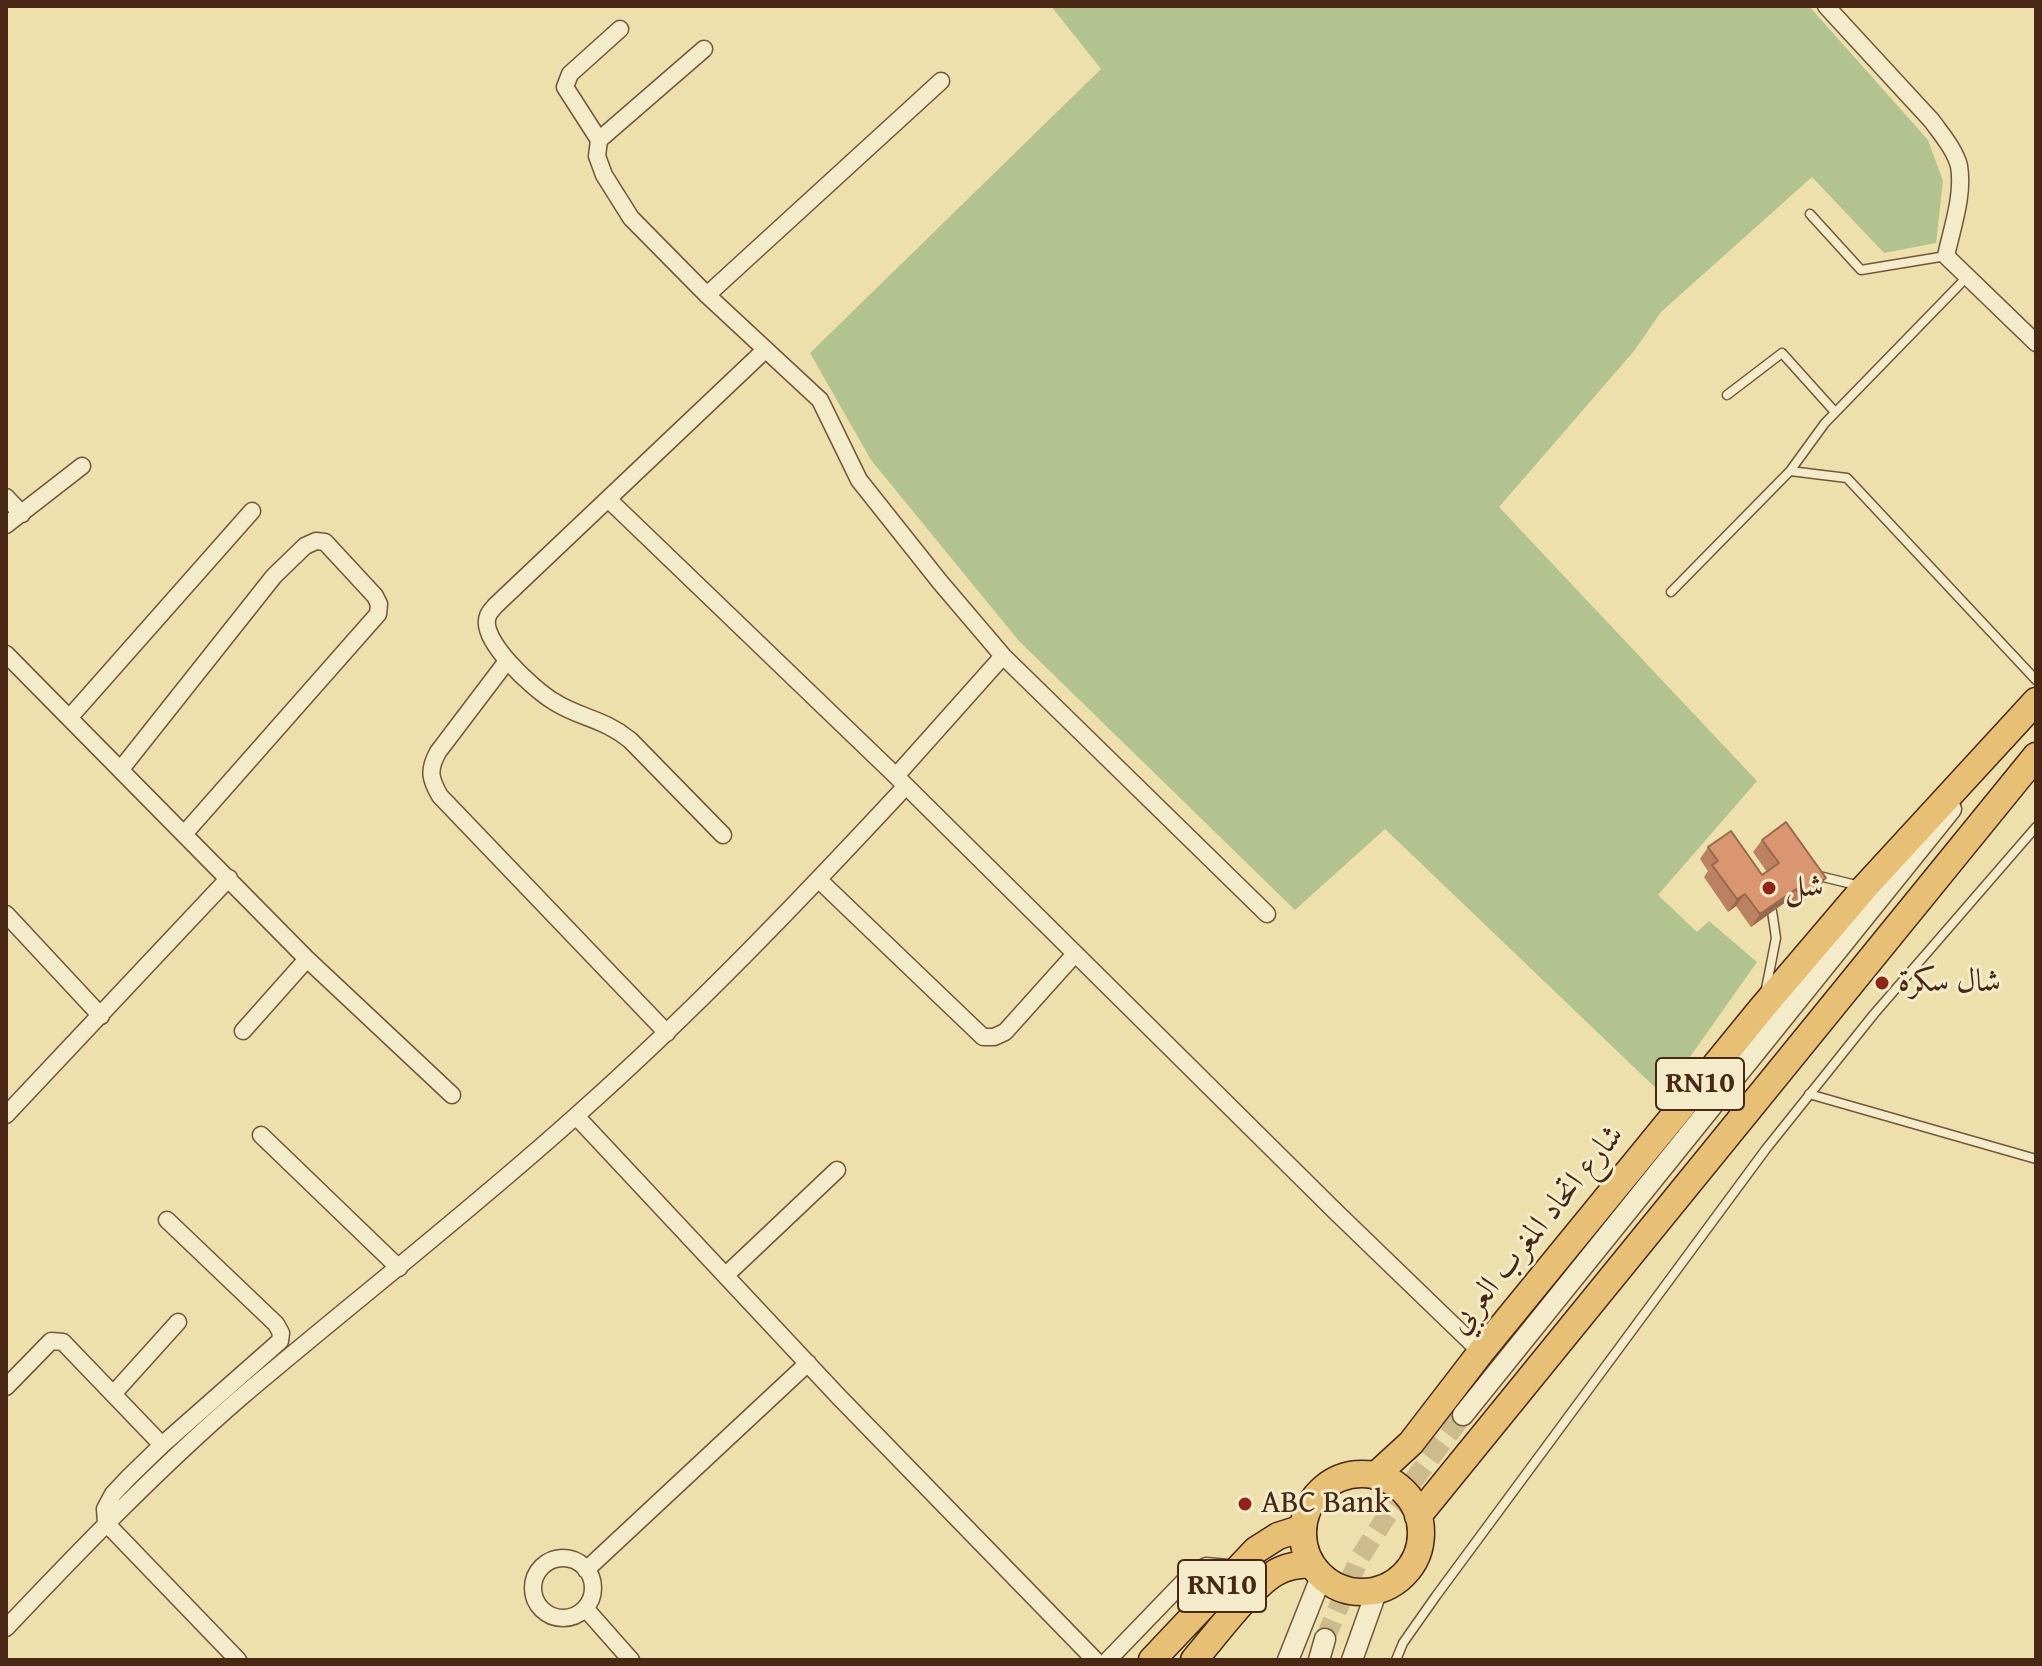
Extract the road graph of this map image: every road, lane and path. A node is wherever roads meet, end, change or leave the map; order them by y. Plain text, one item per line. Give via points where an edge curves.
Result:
1 (1826, 6) edge
2 (620, 29) dead end
3 (704, 49) dead end
4 (941, 81) dead end
5 (599, 140) junction
6 (1810, 214) dead end
7 (1946, 256) junction
8 (1967, 277) junction
9 (707, 295) junction
10 (2036, 343) edge
11 (765, 350) junction
12 (1727, 395) dead end
13 (1835, 412) junction
14 (82, 466) dead end
15 (1790, 471) junction
16 (6, 497) edge
17 (609, 500) junction
18 (252, 511) dead end
19 (22, 514) junction
20 (6, 525) edge
21 (1671, 592) dead end
22 (6, 654) edge
23 (1003, 656) junction
24 (507, 661) junction
25 (2036, 680) edge
26 (2036, 702) edge
27 (70, 717) junction
28 (2036, 756) edge
29 (121, 769) junction
30 (901, 781) junction
31 (2036, 827) edge
32 (185, 833) junction
33 (723, 835) dead end
34 (1804, 872) edge
35 (229, 878) junction
36 (819, 880) junction
37 (1865, 887) junction
38 (1772, 911) edge
39 (6, 914) edge
40 (1267, 914) dead end
41 (1075, 954) junction
42 (307, 959) junction
43 (1762, 1008) junction
44 (101, 1016) junction
45 (243, 1031) dead end
46 (667, 1033) junction
47 (1809, 1094) junction
48 (452, 1095) dead end
49 (6, 1115) edge
50 (576, 1116) junction
51 (261, 1135) dead end
52 (2036, 1159) edge
53 (837, 1170) dead end
54 (167, 1220) dead end
55 (399, 1268) junction
56 (726, 1275) junction
57 (178, 1322) dead end
58 (1481, 1352) junction
59 (808, 1363) junction
60 (6, 1387) edge
61 (114, 1393) junction
62 (1463, 1415) tunnel mouth
63 (162, 1445) junction
64 (1375, 1476) junction
65 (1418, 1516) junction
66 (106, 1523) junction
67 (1303, 1528) junction
68 (1239, 1569) junction
69 (586, 1570) junction
70 (1316, 1570) junction
71 (1377, 1590) junction
72 (585, 1608) junction
73 (6, 1628) edge
74 (1325, 1639) tunnel mouth
75 (238, 1660) edge
76 (631, 1660) edge
77 (1095, 1660) edge
78 (1108, 1660) edge
79 (1152, 1660) edge
80 (1194, 1660) edge
81 (1288, 1660) edge
82 (1319, 1660) edge
83 (1352, 1660) edge
84 (1396, 1660) edge

1 - 7 street via 1947,141 1958,164 1960,188
2 - 5 street via 566,81
3 - 5 street
4 - 9 street
5 - 9 street via 597,156 614,194
6 - 7 lane via 1861,270
7 - 8 street
8 - 10 street
8 - 13 lane
9 - 11 street
11 - 17 street
11 - 23 street via 820,400 859,480
12 - 13 lane via 1782,353
13 - 15 lane
14 - 19 street
15 - 21 lane
15 - 25 lane via 1847,478
16 - 19 street
17 - 24 street via 488,616 487,625
17 - 30 street
18 - 27 street
19 - 20 street
22 - 27 street
23 - 30 street
23 - 40 street
24 - 33 street via 555,703 615,727
24 - 46 street via 438,752 430,766 431,781
26 - 37 main road, شارع اتحاد المغرب العربي / RN10
26 - 62 street
27 - 29 street
28 - 65 main road, RN10
29 - 32 street
29 - 32 street via 274,576 305,546 325,542 375,596 378,614
30 - 36 street
30 - 41 street
31 - 47 lane
32 - 35 street
34 - 37 lane
35 - 42 street
35 - 44 street
36 - 41 street via 983,1037 1005,1032
36 - 46 street
37 - 43 main road, شارع اتحاد المغرب العربي / RN10
38 - 43 lane via 1776,938
39 - 44 street
41 - 58 street
42 - 45 street
42 - 48 street
43 - 58 main road, شارع اتحاد المغرب العربي / RN10
44 - 49 street
46 - 50 street
47 - 52 lane
47 - 84 lane via 1436,1596
50 - 55 street
50 - 56 street
51 - 55 street
53 - 56 street
54 - 63 street via 281,1333 280,1341
55 - 66 street via 239,1399
56 - 59 street
57 - 61 street
58 - 64 main road, شارع اتحاد المغرب العربي / RN10 via 1411,1443
59 - 69 street
59 - 77 street
60 - 61 street via 56,1340
61 - 63 street
63 - 66 street via 113,1494 105,1509
64 - 65 main road via 1406,1495
64 - 67 main road via 1342,1478 1327,1486 1315,1497
65 - 71 main road via 1419,1547 1413,1562 1392,1584
66 - 73 street
66 - 75 street
67 - 68 main road, RN10 via 1256,1550
67 - 70 main road, RN10 via 1304,1546
68 - 78 street via 1206,1566 1190,1575
68 - 79 main road, RN10
69 - 72 street via 592,1589
69 - 72 street via 578,1562 556,1559 546,1563 533,1582 544,1612 565,1618
70 - 71 main road via 1347,1591
70 - 80 main road, RN10 via 1291,1566 1273,1574
70 - 81 street
71 - 83 street
72 - 76 street
74 - 82 street

